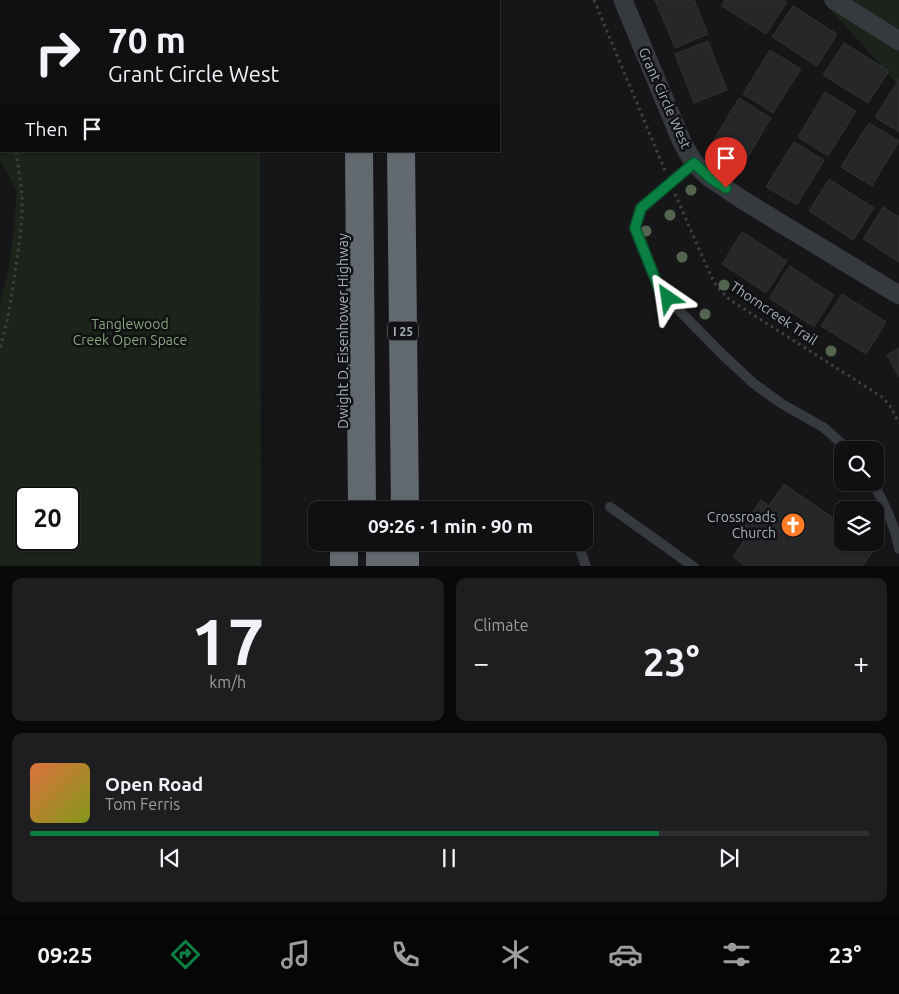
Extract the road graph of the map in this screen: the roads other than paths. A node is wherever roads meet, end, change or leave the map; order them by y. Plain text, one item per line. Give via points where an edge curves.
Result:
1 (623, 0) edge
2 (834, 0) edge
3 (899, 41) edge
4 (342, 152) edge
5 (359, 152) edge
6 (378, 152) edge
7 (401, 152) edge
8 (694, 163) junction
9 (899, 295) edge
10 (839, 441) edge
11 (878, 491) edge
12 (344, 501) edge
13 (362, 501) edge
14 (380, 501) edge
15 (405, 501) edge
16 (610, 507) dead end
17 (899, 549) edge
18 (344, 551) edge
19 (362, 551) edge
20 (380, 551) edge
21 (405, 551) edge
22 (581, 552) dead end
23 (344, 566) edge
24 (362, 566) edge
25 (380, 566) edge
26 (405, 566) edge
27 (586, 566) edge
28 (694, 566) edge

1 - 8 street, Grant Circle West via 682,142
2 - 3 street
4 - 12 highway, Dwight D. Eisenhower Highway
5 - 13 highway
6 - 14 highway
7 - 15 highway, I 25
8 - 9 street, Grant Circle West via 741,199
8 - 10 lane via 641,208 635,228 660,291 753,383 823,427
11 - 17 lane
16 - 28 lane
18 - 23 highway
19 - 24 highway
20 - 25 highway
21 - 26 highway
22 - 27 lane

